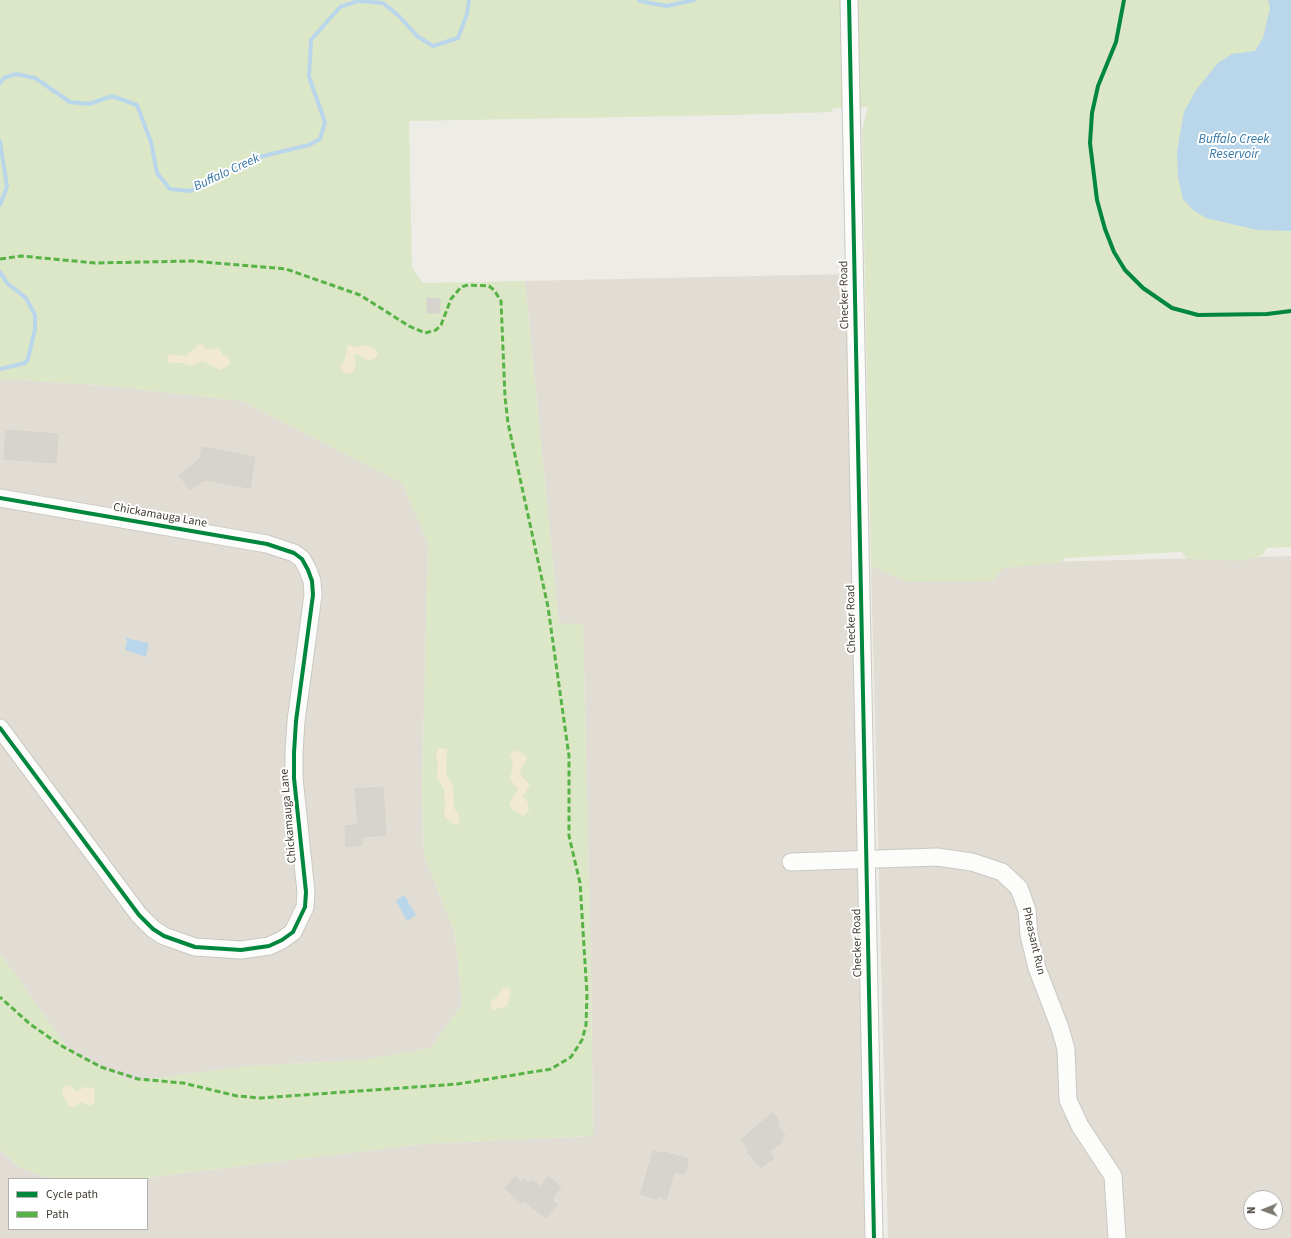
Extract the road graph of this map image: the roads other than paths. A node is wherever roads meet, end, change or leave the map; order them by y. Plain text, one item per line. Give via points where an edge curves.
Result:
1 (849, 0) edge
2 (0, 498) edge
3 (0, 728) edge
4 (866, 859) junction
5 (791, 862) dead end
6 (874, 1238) edge
7 (1117, 1238) edge

1 - 4 street, Checker Road
2 - 3 street, Chickamauga Lane via 267,544 294,553 302,559 312,581 313,595 296,721 294,778 306,892 305,907 293,932 269,946 241,950 195,947 164,936 153,929 139,915
4 - 5 street, Pheasant Run
4 - 6 street, Checker Road
4 - 7 street, Pheasant Run via 937,857 972,862 1002,872 1019,888 1027,910 1029,935 1037,968 1066,1049 1068,1100 1080,1126 1112,1176

